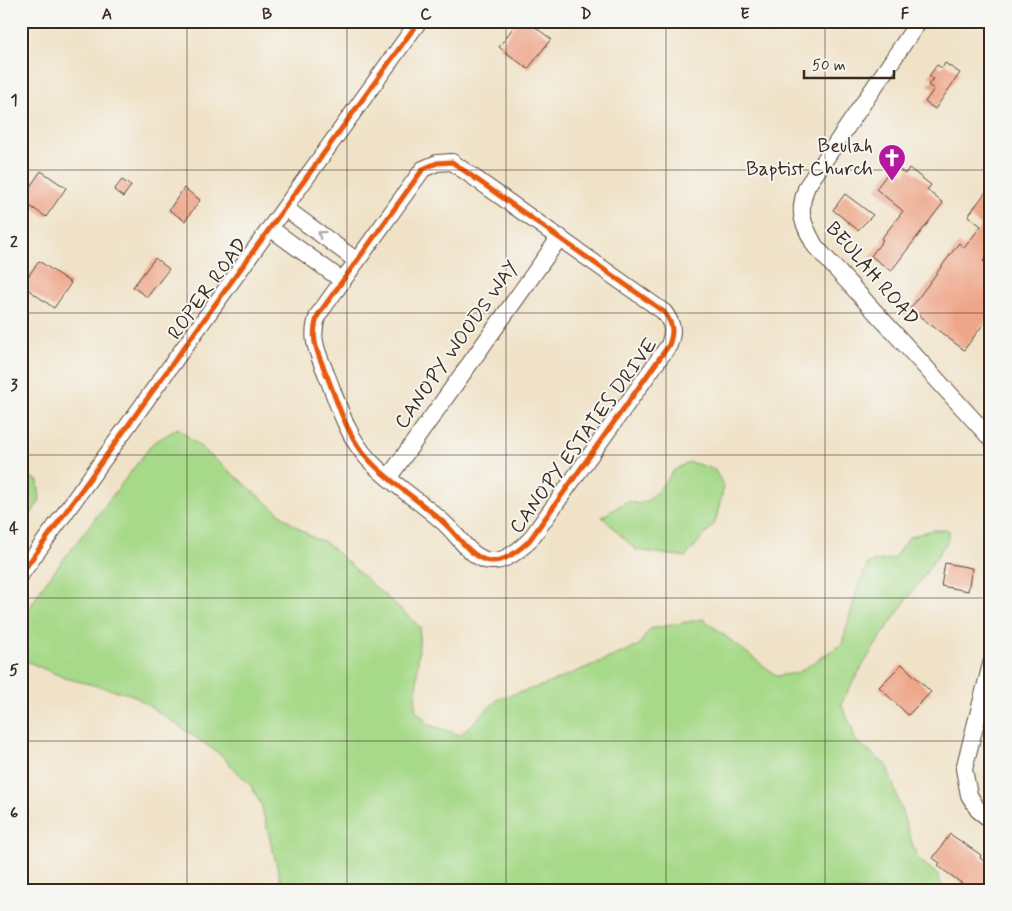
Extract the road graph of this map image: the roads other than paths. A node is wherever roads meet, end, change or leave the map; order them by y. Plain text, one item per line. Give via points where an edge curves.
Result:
1 (419, 21) edge
2 (919, 21) edge
3 (285, 208) junction
4 (270, 228) junction
5 (560, 237) junction
6 (357, 261) junction
7 (342, 281) junction
8 (991, 438) edge
9 (389, 477) junction
10 (21, 574) edge
11 (991, 664) edge
12 (991, 820) edge

1 - 3 street, ROPER ROAD
2 - 8 street, BEULAH ROAD via 807,186 801,208 803,223 815,246
3 - 4 street, ROPER ROAD
6 -> 3 street
4 - 7 street
4 - 10 street, ROPER ROAD
5 - 6 street, CANOPY ESTATES DRIVE via 452,162 437,163 423,169
5 - 9 street, CANOPY WOODS WAY
5 - 9 street, CANOPY ESTATES DRIVE via 664,312 672,322 673,334 669,345 529,542 515,554 487,560 465,546 445,523
6 - 7 street, CANOPY ESTATES DRIVE
7 - 9 street, CANOPY ESTATES DRIVE via 318,315 312,331 323,366 358,447
11 - 12 street via 964,769 969,795 978,810

